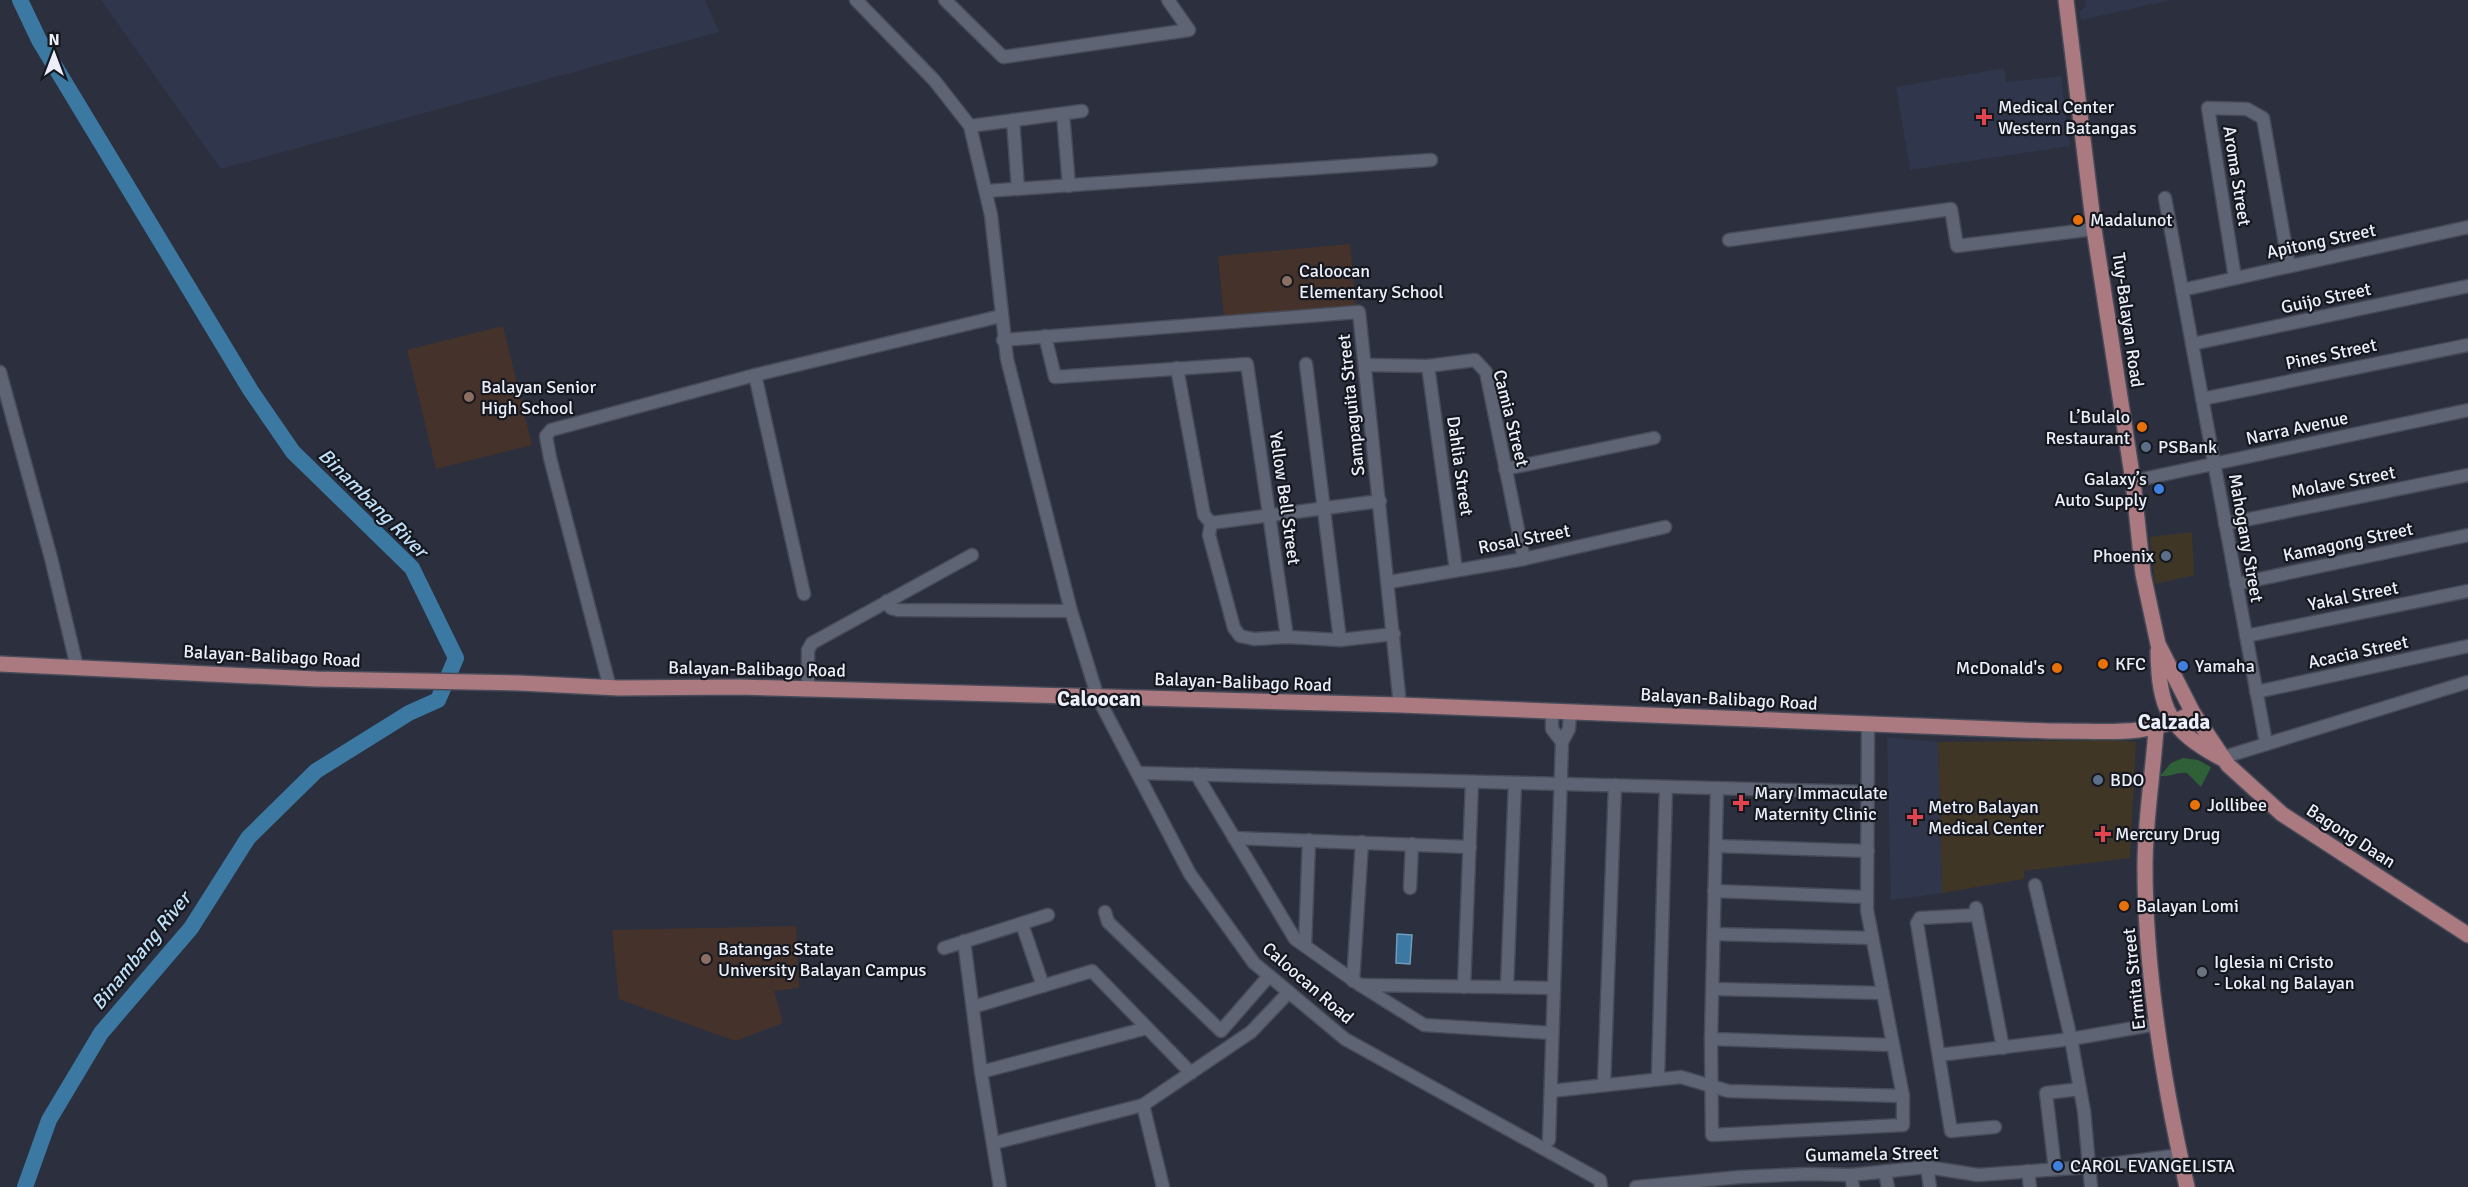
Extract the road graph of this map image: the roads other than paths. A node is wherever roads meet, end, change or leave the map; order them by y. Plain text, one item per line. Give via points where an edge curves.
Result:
1 (856, 0) edge
2 (945, 0) edge
3 (1168, 0) edge
4 (2066, 0) edge
5 (1082, 111) dead end
6 (1063, 114) junction
7 (1013, 120) junction
8 (970, 126) junction
9 (1431, 160) dead end
10 (1069, 186) junction
11 (1018, 189) junction
12 (986, 191) junction
13 (2165, 198) dead end
14 (2468, 227) edge
15 (2094, 229) junction
16 (1729, 240) dead end
17 (2289, 266) junction
18 (2235, 278) junction
19 (2468, 286) edge
20 (2182, 290) junction
21 (1001, 316) junction
22 (1044, 336) junction
23 (1004, 340) junction
24 (2192, 344) junction
25 (2468, 345) edge
26 (1306, 364) dead end
27 (1365, 365) junction
28 (1428, 366) junction
29 (1177, 368) junction
30 (0, 372) edge
31 (755, 375) junction
32 (2202, 399) junction
33 (2468, 410) edge
34 (1654, 438) dead end
35 (2214, 464) junction
36 (1505, 470) junction
37 (2468, 475) edge
38 (2133, 481) junction
39 (1380, 501) junction
40 (1324, 508) junction
41 (1269, 515) junction
42 (1211, 523) junction
43 (2225, 524) junction
44 (1665, 527) dead end
45 (2468, 535) edge
46 (972, 555) dead end
47 (1524, 559) junction
48 (1456, 570) junction
49 (1389, 582) junction
50 (2236, 584) junction
51 (2468, 591) edge
52 (804, 594) dead end
53 (887, 601) junction
54 (1071, 611) junction
55 (1394, 634) junction
56 (2246, 636) junction
57 (1287, 638) junction
58 (1340, 640) junction
59 (2158, 644) junction
60 (2468, 646) edge
61 (0, 664) edge
62 (77, 667) junction
63 (2468, 682) edge
64 (610, 687) junction
65 (808, 689) junction
66 (2256, 692) junction
67 (1098, 698) junction
68 (1400, 705) junction
69 (1552, 711) junction
70 (1570, 711) junction
71 (2193, 713) junction
72 (2174, 723) junction
73 (1868, 724) junction
74 (2156, 729) junction
75 (1562, 742) junction
76 (2266, 743) junction
77 (2221, 758) junction
78 (1140, 773) dead end
79 (1196, 774) junction
80 (1472, 782) junction
81 (1515, 783) junction
82 (1560, 784) junction
83 (1615, 785) junction
84 (1666, 787) junction
85 (1717, 788) junction
86 (1868, 792) junction
87 (1234, 838) junction
88 (1309, 840) junction
89 (1362, 842) junction
90 (1412, 844) junction
91 (1716, 846) junction
92 (1470, 847) junction
93 (1868, 852) junction
94 (2035, 885) dead end
95 (1410, 888) dead end
96 (1714, 891) junction
97 (1867, 897) junction
98 (1105, 912) dead end
99 (1048, 915) dead end
100 (1022, 924) junction
101 (1714, 934) junction
102 (2468, 935) edge
103 (1872, 938) junction
104 (964, 941) junction
105 (1305, 946) junction
106 (944, 948) dead end
107 (1269, 976) junction
108 (1357, 983) junction
109 (1042, 986) junction
110 (1464, 987) junction
111 (1507, 987) junction
112 (1554, 988) junction
113 (1713, 989) junction
114 (1289, 992) junction
115 (1883, 993) junction
116 (973, 1007) junction
117 (2157, 1024) junction
118 (1147, 1028) junction
119 (1552, 1033) junction
120 (1711, 1039) junction
121 (2071, 1039) junction
122 (1893, 1045) junction
123 (2003, 1048) junction
124 (1939, 1055) junction
125 (981, 1072) junction
126 (1191, 1073) junction
127 (1658, 1078) junction
128 (1604, 1084) junction
129 (1712, 1086) junction
130 (2080, 1089) junction
131 (1551, 1091) junction
132 (1903, 1096) junction
133 (1143, 1106) junction
134 (1995, 1127) dead end
135 (1549, 1140) dead end
136 (994, 1143) junction
137 (2180, 1155) junction
138 (1927, 1167) junction
139 (2088, 1167) junction
140 (2055, 1169) junction
141 (2028, 1171) junction
142 (1885, 1173) junction
143 (1852, 1181) edge
144 (1979, 1181) edge
145 (1636, 1186) edge
146 (1000, 1187) edge
147 (1163, 1187) edge
148 (1601, 1187) edge
149 (1887, 1187) edge
150 (1930, 1187) edge
151 (2030, 1187) edge
152 (2091, 1187) edge
153 (2187, 1187) edge

1 - 8 street via 934,80
2 - 3 street via 1003,57 1189,30
4 - 15 main road, Tuy-Balayan Road
5 - 6 street
6 - 7 street
6 - 10 street
7 - 8 street
7 - 11 street
8 - 12 street, Caloocan Road
9 - 10 street
10 - 11 street
11 - 12 street
12 - 21 street, Caloocan Road
13 - 20 street, Mahogany Street
14 - 17 street, Apitong Street
15 - 16 street via 1957,246 1951,209
15 - 38 main road, Tuy-Balayan Road
17 - 18 street, Apitong Street
17 - 18 street, Aroma Street via 2263,117 2247,109 2208,108
18 - 20 street, Apitong Street
19 - 24 street, Guijo Street
20 - 24 street, Mahogany Street
21 - 23 street, Caloocan Road
21 - 31 street
22 - 23 street, Sampaguita Street
22 - 27 street, Sampaguita Street via 1359,312
22 - 29 street via 1055,377
23 - 54 street, Caloocan Road
24 - 32 street, Mahogany Street
25 - 32 street, Pines Street
26 - 40 street
27 - 28 street, Camia Street
27 - 39 street, Sampaguita Street
28 - 36 street, Camia Street via 1475,360 1486,372
28 - 48 street, Dahlia Street
29 - 41 street, Yellow Bell Street via 1247,364
29 - 42 street via 1204,514
30 - 62 street
31 - 52 street
31 - 64 street via 551,430 546,436
32 - 35 street, Mahogany Street
33 - 35 street, Narra Avenue
34 - 36 street
35 - 38 street, Narra Avenue
35 - 43 street, Mahogany Street
36 - 47 street, Camia Street
37 - 43 street, Molave Street
38 - 59 main road, Tuy-Balayan Road via 2147,600
39 - 40 street
39 - 49 street, Sampaguita Street
40 - 41 street
40 - 58 street
41 - 42 street
41 - 57 street, Yellow Bell Street
42 - 57 street via 1209,535 1234,628 1240,636 1254,639
43 - 50 street, Mahogany Street
44 - 47 street, Rosal Street
45 - 50 street, Kamagong Street
46 - 53 street
47 - 48 street, Rosal Street
48 - 49 street, Rosal Street
49 - 55 street, Sampaguita Street
50 - 56 street, Mahogany Street
51 - 56 street, Yakal Street
53 - 54 street via 898,610
53 - 65 street via 812,643 808,650
54 - 67 street, Caloocan Road
55 - 58 street
55 - 68 street, Sampaguita Street
56 - 66 street, Mahogany Street
57 - 58 street
59 - 71 main road, Tuy-Balayan Road
59 - 72 main road, Tuy-Balayan Road via 2158,684
60 - 66 street, Acacia Street
61 - 62 main road, Balayan-Balibago Road
62 - 64 main road, Balayan-Balibago Road
63 - 76 street
64 - 65 main road, Balayan-Balibago Road
65 - 67 main road, Balayan-Balibago Road
66 - 76 street, Mahogany Street
67 - 68 main road, Balayan-Balibago Road
67 - 107 street, Caloocan Road via 1190,874 1254,963
68 - 69 main road, Balayan-Balibago Road
69 - 70 main road, Balayan-Balibago Road
69 - 75 street via 1552,729
70 - 73 main road, Balayan-Balibago Road
70 - 75 street via 1569,729
71 - 72 main road, Balayan-Balibago Road
71 - 77 main road, Bagong Daan
72 - 74 main road, Balayan-Balibago Road
72 - 77 main road, Bagong Daan via 2195,743
73 - 74 main road, Balayan-Balibago Road via 2131,732
73 - 86 street
74 - 117 main road, Ermita Street via 2145,864
75 - 82 street
76 - 77 street
77 - 102 main road, Bagong Daan via 2282,814
78 - 79 street
79 - 80 street
79 - 87 street
80 - 81 street
80 - 92 street
81 - 82 street
81 - 111 street
82 - 83 street
82 - 112 street
83 - 84 street
83 - 128 street
84 - 85 street
84 - 127 street
85 - 86 street
85 - 91 street
86 - 93 street
87 - 88 street
87 - 105 street via 1295,939
88 - 89 street
88 - 105 street
89 - 90 street
89 - 108 street
90 - 92 street
90 - 95 street
91 - 93 street
91 - 96 street
92 - 110 street
93 - 97 street
94 - 121 street
96 - 97 street
96 - 101 street
97 - 103 street
98 - 107 street via 1108,922 1221,1031
99 - 100 street
100 - 104 street
100 - 109 street
101 - 103 street
101 - 113 street
103 - 115 street
104 - 106 street
104 - 116 street
105 - 108 street
107 - 114 street, Caloocan Road
108 - 110 street
108 - 119 street via 1424,1025
109 - 116 street
109 - 118 street via 1092,971
110 - 111 street
111 - 112 street
112 - 119 street
113 - 115 street
113 - 120 street
114 - 126 street via 1251,1032
114 - 148 street, Caloocan Road via 1345,1039 1558,1155 1600,1180
115 - 122 street
116 - 125 street
117 - 121 street
117 - 137 main road, Ermita Street
118 - 125 street
118 - 126 street
119 - 131 street
120 - 122 street
120 - 129 street
121 - 123 street
121 - 130 street
122 - 132 street
123 - 124 street
123 - 124 street via 1976,911 1920,918 1917,923
124 - 134 street via 1951,1131
125 - 136 street
126 - 133 street
127 - 128 street
127 - 129 street via 1681,1077
128 - 131 street
129 - 132 street via 1728,1091
129 - 132 street via 1712,1135 1903,1125
130 - 139 street
130 - 140 street via 2046,1093
131 - 135 street
133 - 136 street
133 - 147 street
136 - 146 street
137 - 139 street, Gumamela Street
137 - 153 main road, Ermita Street
138 - 142 street, Gumamela Street
138 - 144 street, Gumamela Street
138 - 150 street
139 - 140 street, Gumamela Street
139 - 152 street
140 - 141 street, Gumamela Street
141 - 144 street, Gumamela Street
141 - 151 street
142 - 143 street, Gumamela Street
142 - 149 street
143 - 145 street, Gumamela Street via 1774,1175

